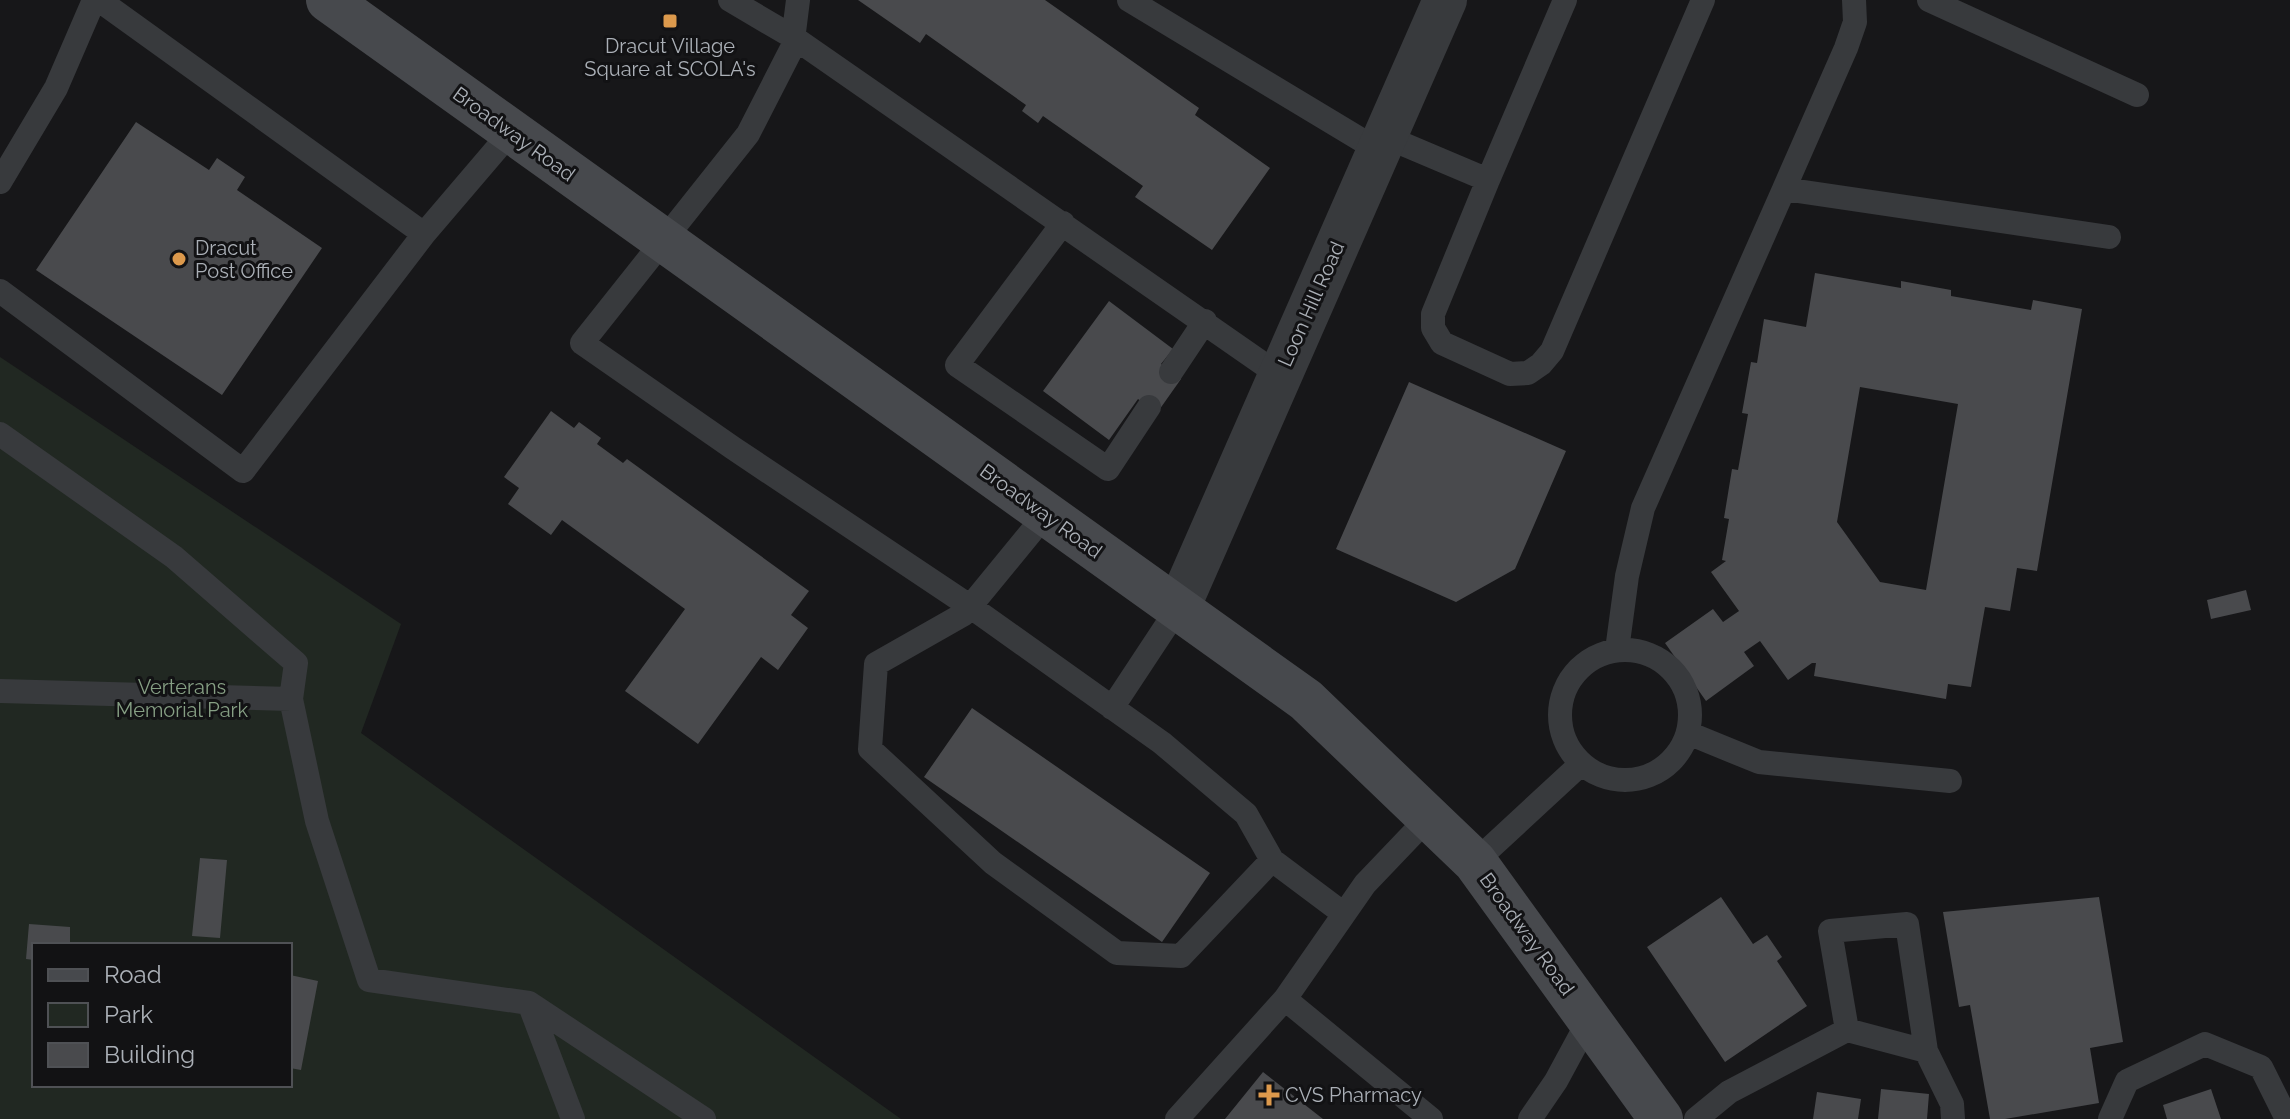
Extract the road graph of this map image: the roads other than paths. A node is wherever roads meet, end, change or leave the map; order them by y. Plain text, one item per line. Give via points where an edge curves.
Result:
1 (96, 0) edge
2 (328, 0) edge
3 (730, 0) edge
4 (798, 0) edge
5 (1129, 0) edge
6 (1445, 0) edge
7 (1565, 0) edge
8 (1703, 0) edge
9 (1854, 0) edge
10 (1929, 0) edge
11 (793, 37) junction
12 (2137, 95) dead end
13 (511, 132) junction
14 (1381, 143) junction
15 (1488, 180) junction
16 (0, 182) edge
17 (1784, 189) junction
18 (1063, 223) junction
19 (424, 234) junction
20 (2109, 237) dead end
21 (663, 242) junction
22 (0, 291) edge
23 (1205, 321) junction
24 (1171, 372) dead end
25 (1279, 375) junction
26 (1149, 407) dead end
27 (0, 434) edge
28 (1046, 514) junction
29 (971, 607) junction
30 (1178, 608) junction
31 (1617, 650) junction
32 (0, 691) edge
33 (291, 699) junction
34 (1112, 708) junction
35 (1688, 733) junction
36 (1581, 764) junction
37 (1950, 781) dead end
38 (1428, 818) junction
39 (1272, 860) junction
40 (1475, 862) junction
41 (1344, 914) junction
42 (1285, 999) junction
43 (529, 1003) junction
44 (1589, 1020) junction
45 (1847, 1030) junction
46 (1926, 1051) junction
47 (573, 1119) edge
48 (704, 1119) edge
49 (1177, 1119) edge
50 (1431, 1119) edge
51 (1530, 1119) edge
52 (1661, 1119) edge
53 (1696, 1119) edge
54 (1953, 1119) edge
55 (2110, 1119) edge
56 (2287, 1119) edge

1 - 16 lane via 56,88
1 - 19 lane
2 - 13 main road, Broadway Road
3 - 11 lane
4 - 11 lane
5 - 14 lane
6 - 14 street, Loon Hill Road
7 - 15 lane
8 - 15 lane via 1552,351 1528,373 1510,374 1442,343 1433,328 1433,314
9 - 17 lane via 1855,22 1846,48
10 - 12 lane
11 - 18 lane
11 - 21 lane via 748,134
13 - 19 lane
13 - 21 main road, Broadway Road
14 - 15 lane
14 - 25 street, Loon Hill Road
17 - 20 lane
17 - 31 lane via 1643,508
18 - 23 lane
18 - 26 lane via 957,365 1108,469
19 - 22 lane via 243,471
21 - 28 main road, Broadway Road
21 - 29 lane via 582,343
23 - 24 lane
23 - 25 lane
25 - 30 street, Loon Hill Road
27 - 33 lane via 174,557 296,663
28 - 29 lane
28 - 30 main road, Broadway Road
29 - 34 lane
29 - 39 lane via 876,664 870,749 993,863 1117,953 1181,956
30 - 34 lane
30 - 38 main road, Broadway Road via 1306,700
31 - 35 lane via 1658,658 1674,672 1686,690
31 - 36 lane via 1580,668 1560,706 1568,747
32 - 33 lane
33 - 43 lane via 317,821 369,980
34 - 39 lane via 1246,814
35 - 36 lane via 1663,769 1643,778 1621,780
35 - 37 lane via 1759,762
36 - 40 lane
38 - 40 main road, Broadway Road
38 - 41 lane
39 - 41 lane
40 - 44 main road, Broadway Road
41 - 42 lane
42 - 49 lane
42 - 50 lane
43 - 47 lane
43 - 48 lane
44 - 51 lane
44 - 52 main road, Broadway Road
45 - 46 lane
45 - 46 lane via 1830,931 1907,924
45 - 53 lane via 1729,1092
46 - 54 lane via 1952,1104
55 - 56 lane via 2127,1081 2205,1044 2261,1067

